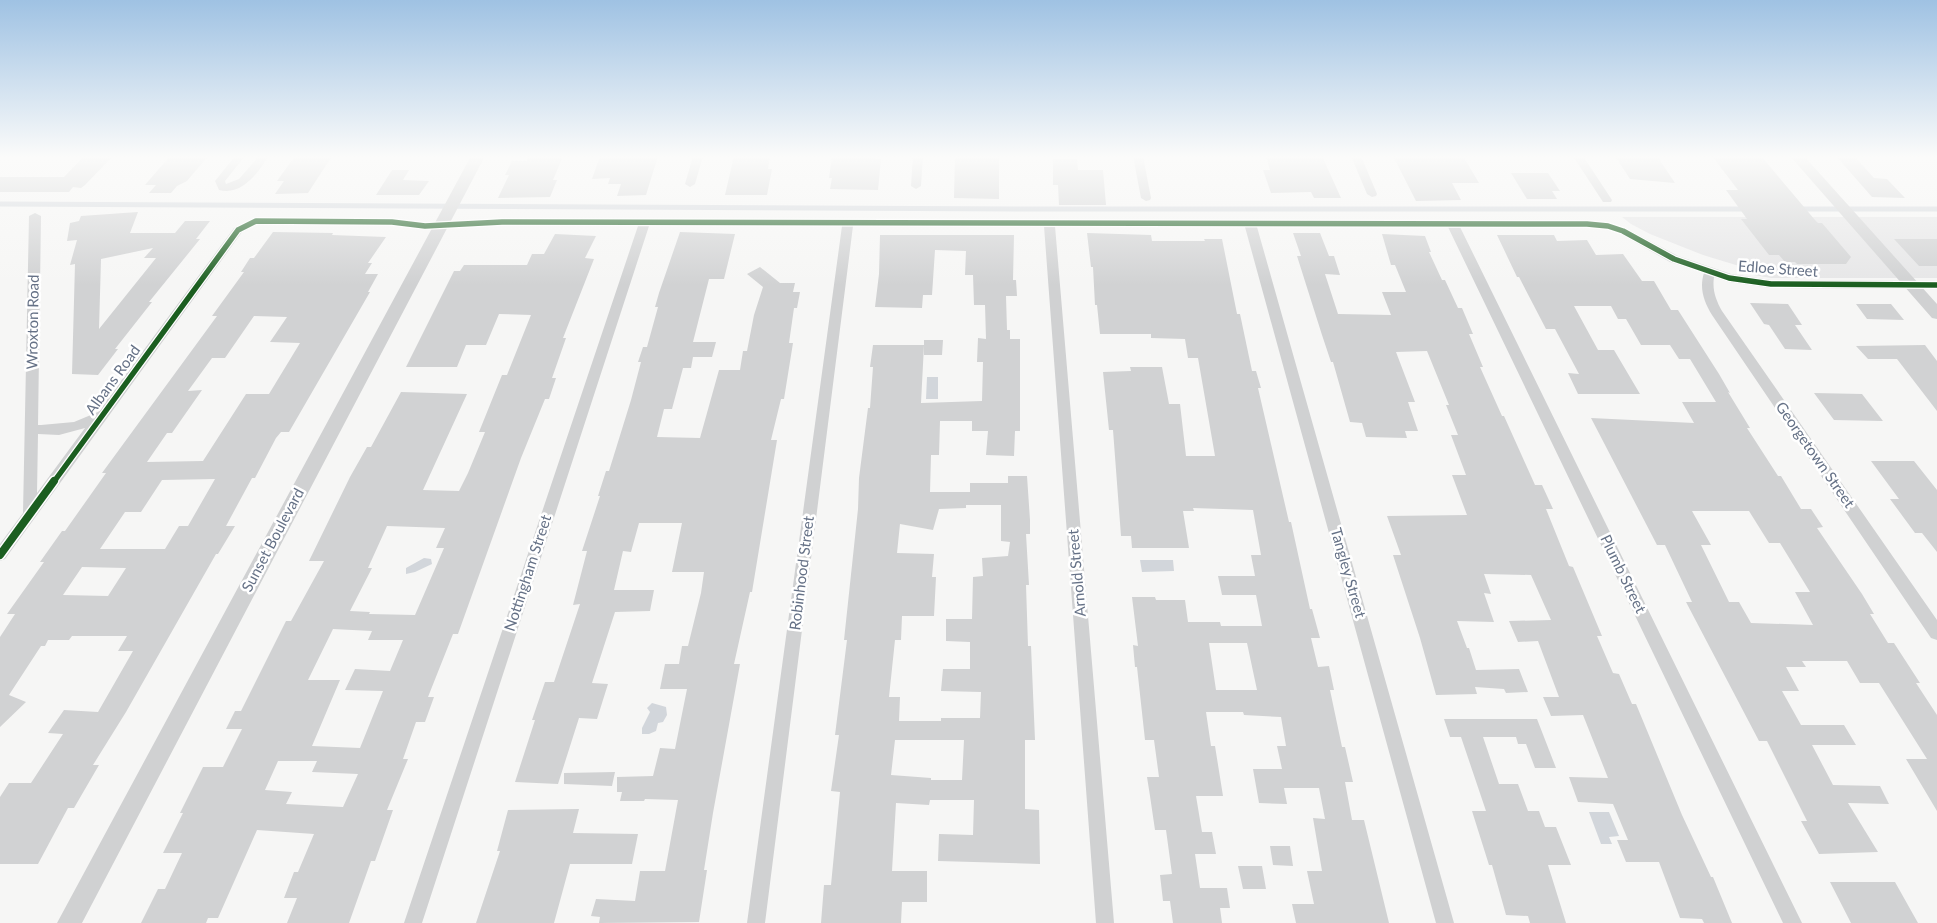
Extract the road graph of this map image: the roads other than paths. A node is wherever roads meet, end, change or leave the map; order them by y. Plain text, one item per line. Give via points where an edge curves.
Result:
1 (455, 199) edge
2 (1835, 199) edge
3 (35, 216) dead end
4 (443, 220) junction
5 (644, 222) junction
6 (1049, 222) junction
7 (250, 223) joint
8 (848, 223) junction
9 (1250, 223) junction
10 (1454, 225) junction
11 (1710, 272) junction
12 (1911, 285) junction
13 (1937, 285) edge
14 (1937, 314) edge
15 (103, 414) junction
16 (32, 428) junction
17 (30, 514) junction
18 (0, 555) edge
19 (1937, 633) edge
20 (68, 923) edge
21 (413, 923) edge
22 (756, 923) edge
23 (1104, 923) edge
24 (1445, 923) edge
25 (1793, 923) edge

1 - 4 street, Sunset Boulevard
2 - 12 street
3 - 16 street, Wroxton Road
4 - 5 street, Edloe Street
4 - 7 street, Edloe Street via 264,220
4 - 20 street, Sunset Boulevard
5 - 8 street, Edloe Street
5 - 21 street, Nottingham Street
6 - 8 street, Edloe Street
6 - 9 street, Edloe Street
6 - 23 street, Arnold Street
7 - 15 street, Albans Road via 238,230
8 - 22 street, Robinhood Street
9 - 10 street, Edloe Street
9 - 24 street, Tangley Street
10 - 11 street, Edloe Street via 1608,226 1674,260
10 - 25 street, Plumb Street
11 - 12 street, Edloe Street via 1771,284
11 - 19 street, Georgetown Street via 1707,289 1716,312
12 - 13 street, Edloe Street
12 - 14 street
15 - 16 street via 59,431
15 - 17 street, Albans Road
16 - 17 street, Wroxton Road
17 - 18 street, Albans Road

